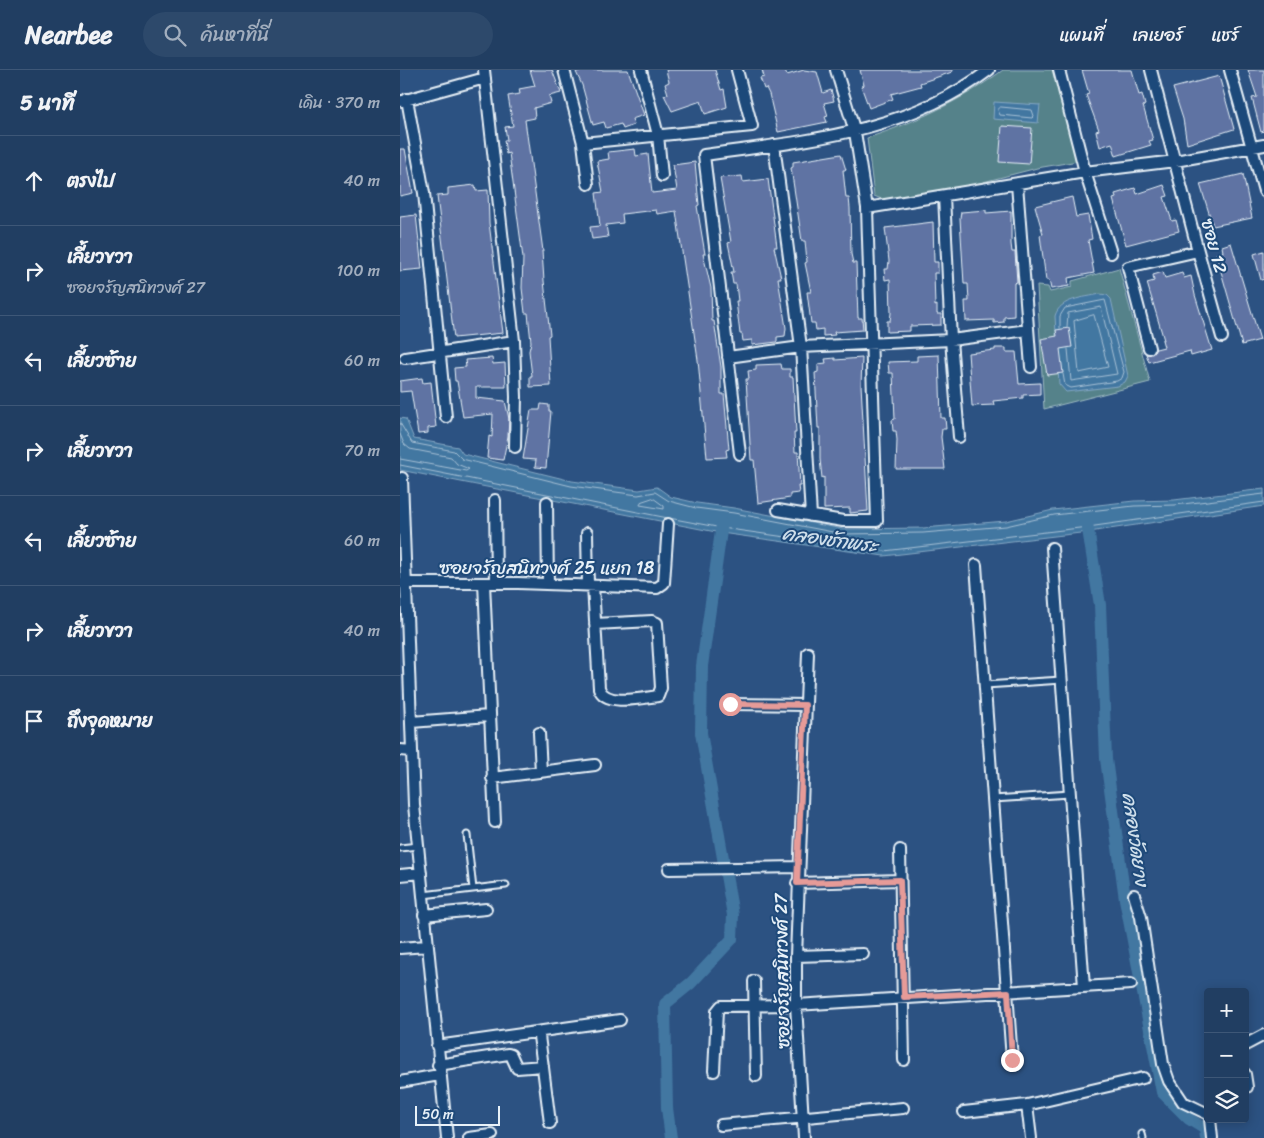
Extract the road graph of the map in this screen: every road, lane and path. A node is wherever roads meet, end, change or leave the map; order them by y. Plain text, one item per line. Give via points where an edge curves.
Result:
1 (564, 70) edge
2 (641, 70) edge
3 (737, 70) edge
4 (836, 70) edge
5 (1059, 70) edge
6 (1151, 70) edge
7 (1230, 70) edge
8 (983, 72) edge
9 (485, 74) edge
10 (403, 100) edge
11 (855, 132) junction
12 (658, 135) junction
13 (583, 143) junction
14 (774, 145) junction
15 (1264, 145) edge
16 (1252, 148) junction
17 (1175, 162) junction
18 (1085, 172) junction
19 (662, 176) dead end
20 (588, 184) dead end
21 (1017, 184) junction
22 (1264, 191) edge
23 (944, 196) junction
24 (867, 208) junction
25 (1198, 251) junction
26 (1111, 252) dead end
27 (1028, 330) junction
28 (1222, 338) dead end
29 (514, 340) junction
30 (951, 340) junction
31 (873, 343) junction
32 (801, 347) junction
33 (1149, 348) dead end
34 (439, 352) junction
35 (728, 357) junction
36 (405, 358) dead end
37 (1031, 367) dead end
38 (446, 417) dead end
39 (959, 437) dead end
40 (515, 447) dead end
41 (740, 454) dead end
42 (402, 478) dead end
43 (495, 500) dead end
44 (547, 502) dead end
45 (778, 510) dead end
46 (811, 516) junction
47 (668, 524) dead end
48 (587, 533) dead end
49 (1052, 548) dead end
50 (976, 564) dead end
51 (402, 583) edge
52 (484, 583) junction
53 (496, 583) junction
54 (548, 584) junction
55 (590, 586) junction
56 (595, 624) junction
57 (404, 638) edge
58 (808, 653) dead end
59 (1063, 680) junction
60 (404, 682) edge
61 (985, 685) junction
62 (730, 704) dead end
63 (805, 705) junction
64 (489, 716) junction
65 (411, 722) junction
66 (538, 732) dead end
67 (400, 750) edge
68 (412, 751) junction
69 (595, 765) dead end
70 (542, 772) junction
71 (492, 778) junction
72 (1070, 794) junction
73 (993, 799) junction
74 (495, 822) dead end
75 (467, 835) dead end
76 (418, 846) junction
77 (400, 848) edge
78 (900, 850) dead end
79 (798, 866) junction
80 (668, 870) dead end
81 (421, 874) junction
82 (400, 876) edge
83 (900, 880) junction
84 (797, 883) junction
85 (506, 885) dead end
86 (473, 889) junction
87 (1134, 895) dead end
88 (423, 896) junction
89 (486, 909) dead end
90 (424, 915) junction
91 (427, 946) junction
92 (400, 948) edge
93 (863, 954) dead end
94 (796, 956) junction
95 (754, 981) dead end
96 (1131, 984) dead end
97 (1084, 987) junction
98 (1008, 992) junction
99 (904, 997) junction
100 (796, 1005) junction
101 (756, 1006) junction
102 (620, 1020) dead end
103 (1264, 1035) edge
104 (539, 1036) dead end
105 (1249, 1043) edge
106 (437, 1046) junction
107 (904, 1060) dead end
108 (1012, 1060) dead end
109 (543, 1066) junction
110 (439, 1070) junction
111 (714, 1071) dead end
112 (756, 1076) dead end
113 (1143, 1078) dead end
114 (400, 1082) edge
115 (1027, 1106) junction
116 (903, 1108) dead end
117 (964, 1112) dead end
118 (1204, 1112) edge
119 (803, 1118) junction
120 (550, 1123) dead end
121 (1210, 1123) edge
122 (721, 1125) dead end
123 (492, 1135) dead end
124 (447, 1138) edge
125 (469, 1138) edge
126 (804, 1138) edge
127 (1031, 1138) edge
128 (1212, 1138) edge

1 - 13 street
2 - 12 street
3 - 12 street via 752,126
4 - 11 street
5 - 18 street
6 - 17 street, ซอย 12
7 - 16 street
8 - 11 street via 922,109
9 - 10 street
9 - 29 street
10 - 34 street via 424,193
11 - 14 street
11 - 24 street
12 - 13 street
12 - 19 street
13 - 20 street
14 - 32 street
14 - 35 street via 704,155
15 - 16 street
16 - 17 street
16 - 22 street
17 - 18 street
17 - 25 street, ซอย 12
18 - 21 street
18 - 26 street
21 - 23 street
21 - 27 street
23 - 24 street
23 - 30 street
24 - 31 street
25 - 28 street, ซอย 12
25 - 33 street via 1128,268
27 - 30 street
27 - 37 street
29 - 34 street
29 - 40 street
30 - 31 street
30 - 39 street
31 - 32 street
31 - 46 street via 877,521
32 - 35 street
32 - 46 street
34 - 36 street
34 - 38 street
35 - 41 street
42 - 51 street
43 - 53 street
44 - 54 street
45 - 46 street
47 - 55 street, ซอยจรัญสนิทวงศ์ 25 แยก 18 via 662,587
48 - 55 street
49 - 59 street
50 - 61 street
51 - 52 street, ซอยจรัญสนิทวงศ์ 25 แยก 18
51 - 57 street
52 - 53 street, ซอยจรัญสนิทวงศ์ 25 แยก 18
52 - 64 street
53 - 54 street, ซอยจรัญสนิทวงศ์ 25 แยก 18
54 - 55 street, ซอยจรัญสนิทวงศ์ 25 แยก 18
55 - 56 street
56 - 56 street via 657,623 661,688 658,696 627,699 601,695
57 - 60 street
58 - 63 street, ซอยจรัญสนิทวงศ์ 27
59 - 61 lane
59 - 72 street
60 - 65 street
61 - 73 street
62 - 63 street
63 - 79 street, ซอยจรัญสนิทวงศ์ 27
64 - 65 street
64 - 71 street
65 - 68 street
66 - 70 street
67 - 68 street
68 - 76 street
69 - 70 street
70 - 71 street
71 - 74 street
72 - 73 lane
72 - 97 street
73 - 98 street
75 - 86 lane
76 - 77 lane
76 - 81 street
78 - 83 street
79 - 80 street
79 - 84 street, ซอยจรัญสนิทวงศ์ 27
81 - 82 street
81 - 88 street
83 - 84 street
83 - 99 street
84 - 94 street, ซอยจรัญสนิทวงศ์ 27
85 - 86 lane
86 - 88 lane
87 - 118 street via 1142,917 1163,1064 1183,1102
88 - 90 street
89 - 90 street
90 - 91 street
91 - 92 street
91 - 106 street
93 - 94 street
94 - 100 street, ซอยจรัญสนิทวงศ์ 27
95 - 101 street
96 - 97 street
97 - 98 street
98 - 99 street
98 - 108 street
99 - 100 street
99 - 107 street
100 - 101 street
100 - 119 street, ซอยจรัญสนิทวงศ์ 27
101 - 111 street via 718,1007
101 - 112 street
102 - 106 street
103 - 105 street
104 - 109 street
106 - 110 street
109 - 110 street via 518,1068 508,1054
109 - 120 street
110 - 114 street
110 - 124 street
113 - 115 street
115 - 117 street
115 - 127 street
116 - 119 street
119 - 122 street
119 - 126 street, ซอยจรัญสนิทวงศ์ 27
121 - 128 street
123 - 125 street

